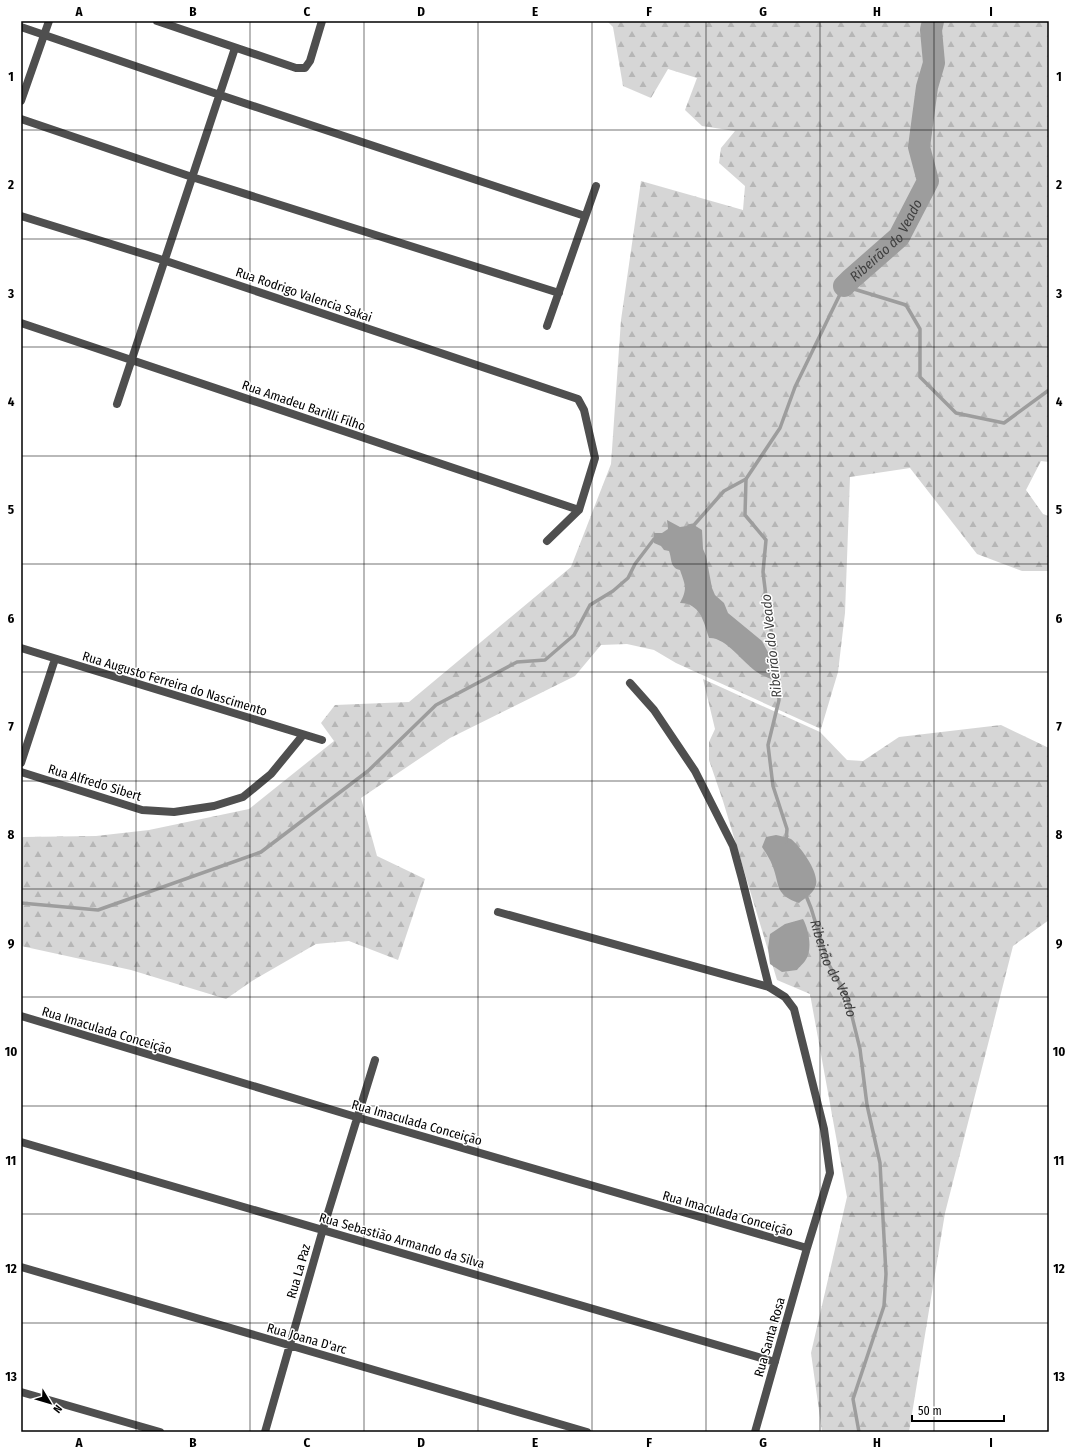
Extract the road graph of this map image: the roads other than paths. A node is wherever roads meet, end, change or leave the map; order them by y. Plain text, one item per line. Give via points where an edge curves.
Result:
1 (49, 21) edge
2 (157, 21) edge
3 (322, 21) edge
4 (21, 27) edge
5 (44, 35) junction
6 (235, 48) junction
7 (220, 95) junction
8 (21, 101) edge
9 (21, 119) edge
10 (192, 177) junction
11 (596, 186) dead end
12 (21, 216) edge
13 (585, 216) junction
14 (166, 261) junction
15 (559, 292) junction
16 (21, 323) edge
17 (547, 326) dead end
18 (132, 360) junction
19 (117, 404) dead end
20 (579, 510) junction
21 (547, 541) dead end
22 (21, 648) edge
23 (55, 659) junction
24 (630, 683) dead end
25 (303, 735) junction
26 (322, 740) dead end
27 (21, 763) edge
28 (21, 772) edge
29 (498, 912) dead end
30 (769, 987) junction
31 (21, 1016) edge
32 (375, 1060) dead end
33 (356, 1117) junction
34 (21, 1142) edge
35 (323, 1229) junction
36 (807, 1248) junction
37 (21, 1267) edge
38 (289, 1345) junction
39 (775, 1362) junction
40 (21, 1392) edge
41 (160, 1432) edge
42 (265, 1432) edge
43 (587, 1432) edge
44 (755, 1432) edge

1 - 5 street
2 - 6 street
3 - 6 street via 310,61 305,68 296,68
4 - 5 street
5 - 7 street
5 - 8 street
6 - 7 street
7 - 10 street
7 - 13 street
9 - 10 street
10 - 14 street
10 - 15 street
11 - 13 street
12 - 14 street, Rua Rodrigo Valencia Sakai
13 - 15 street
14 - 18 street
14 - 20 street, Rua Rodrigo Valencia Sakai via 578,399 584,410 595,458
15 - 17 street
16 - 18 street, Rua Amadeu Barilli Filho
18 - 19 street
18 - 20 street, Rua Amadeu Barilli Filho
20 - 21 street
22 - 23 street, Rua Augusto Ferreira do Nascimento
23 - 25 street, Rua Augusto Ferreira do Nascimento
23 - 27 street
24 - 30 street via 654,710 695,771 733,846
25 - 26 street, Rua Augusto Ferreira do Nascimento
25 - 28 street, Rua Alfredo Sibert via 271,774 243,797 207,807 174,812 142,810
29 - 30 street, Rua Santa Rosa
30 - 36 street, Rua Santa Rosa via 785,997 794,1008 825,1136 830,1173
31 - 33 street, Rua Imaculada Conceição
32 - 33 street, Rua La Paz
33 - 35 street, Rua La Paz
33 - 36 street, Rua Imaculada Conceição
34 - 35 street, Rua Sebastião Armando da Silva
35 - 38 street, Rua La Paz
35 - 39 street, Rua Sebastião Armando da Silva
36 - 39 street, Rua Santa Rosa
37 - 38 street, Rua Joana D'arc
38 - 42 street, Rua La Paz
38 - 43 street, Rua Joana D'arc
39 - 44 street, Rua Santa Rosa
40 - 41 street

